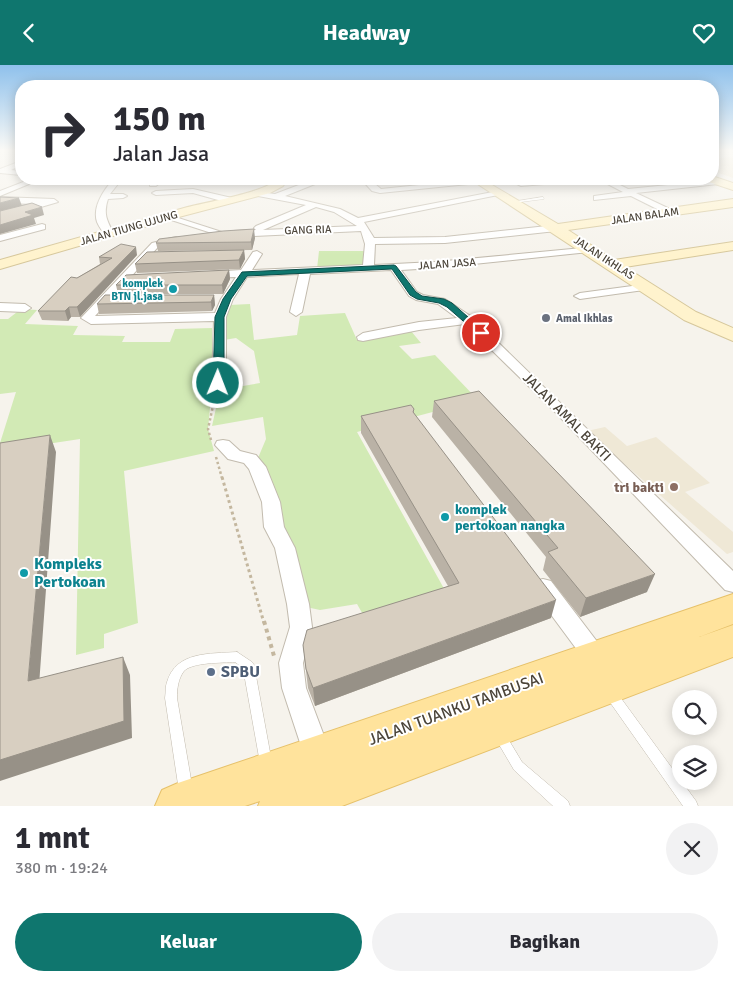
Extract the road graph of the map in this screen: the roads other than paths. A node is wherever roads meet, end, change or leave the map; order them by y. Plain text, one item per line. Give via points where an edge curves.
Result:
1 (21, 186) edge
2 (111, 186) edge
3 (277, 186) edge
4 (303, 186) edge
5 (372, 186) edge
6 (431, 186) edge
7 (486, 186) edge
8 (615, 186) edge
9 (678, 186) edge
10 (403, 189) junction
11 (156, 193) dead end
12 (256, 193) junction
13 (498, 193) junction
14 (629, 193) junction
15 (1, 195) edge
16 (123, 195) dead end
17 (104, 197) junction
18 (275, 197) junction
19 (326, 197) dead end
20 (543, 198) dead end
21 (597, 198) dead end
22 (228, 200) junction
23 (311, 203) junction
24 (514, 203) junction
25 (733, 203) edge
26 (422, 208) junction
27 (669, 212) junction
28 (0, 216) edge
29 (166, 217) junction
30 (356, 221) junction
31 (42, 227) dead end
32 (365, 228) junction
33 (556, 228) junction
34 (110, 234) junction
35 (224, 234) junction
36 (257, 235) junction
37 (0, 238) edge
38 (370, 241) junction
39 (733, 247) edge
40 (589, 249) junction
41 (239, 254) edge
42 (165, 255) edge
43 (146, 256) junction
44 (613, 264) junction
45 (0, 265) edge
46 (394, 267) junction
47 (368, 268) junction
48 (305, 271) junction
49 (244, 273) junction
50 (197, 276) edge
51 (142, 278) edge
52 (124, 279) junction
53 (647, 287) junction
54 (580, 296) dead end
55 (102, 300) junction
56 (121, 300) edge
57 (0, 307) edge
58 (25, 307) dead end
59 (296, 312) dead end
60 (220, 317) junction
61 (468, 320) junction
62 (733, 336) edge
63 (364, 337) dead end
64 (218, 383) road end
65 (216, 447) road end
66 (533, 574) edge
67 (733, 583) edge
68 (733, 609) edge
69 (733, 641) edge
70 (602, 673) junction
71 (495, 728) junction
72 (318, 758) junction
73 (274, 791) edge
74 (183, 804) edge
75 (562, 806) edge
76 (691, 806) edge

1 - 15 street
2 - 17 street
3 - 12 street, JALAN TIUNG UJUNG
4 - 18 street
5 - 10 street via 377,191
6 - 10 street
7 - 13 street, JALAN IKHLAS
8 - 14 street
9 - 14 street
10 - 26 street
11 - 22 street via 194,191
12 - 18 street
12 - 22 street, JALAN TIUNG UJUNG
13 - 24 street, JALAN IKHLAS
13 - 26 street
14 - 21 street
14 - 27 street
15 - 28 street via 54,202
16 - 17 street
17 - 34 street via 101,219
18 - 23 street
19 - 23 street
20 - 24 lane
22 - 29 street, JALAN TIUNG UJUNG
23 - 30 street via 333,208
23 - 36 street
24 - 33 street, JALAN IKHLAS
25 - 27 street, JALAN BALAM
26 - 30 street
27 - 33 street, JALAN BALAM
29 - 34 street, JALAN TIUNG UJUNG
29 - 35 street
30 - 32 street
31 - 37 street
32 - 36 street, GANG RIA
32 - 38 street
33 - 38 street via 445,240
33 - 40 street, JALAN IKHLAS
34 - 45 street, JALAN TIUNG UJUNG
35 - 36 street, GANG RIA
35 - 43 street, GANG RIA via 157,243
38 - 47 street
39 - 44 street
40 - 44 street, JALAN IKHLAS
40 - 46 street, JALAN JASA
41 - 49 street via 257,254
42 - 43 street
43 - 52 street, GANG RIA
44 - 53 street, JALAN IKHLAS
46 - 47 street, JALAN JASA
46 - 61 street, JALAN AMAL BAKTI via 413,294 450,305
47 - 48 street, JALAN JASA
48 - 49 street, JALAN JASA
48 - 59 street
49 - 50 street, JALAN JASA
49 - 60 street via 222,299
51 - 52 street
52 - 55 street, GANG RIA
53 - 54 street
53 - 62 street, JALAN IKHLAS via 690,316
55 - 56 street
55 - 60 street, GANG RIA via 88,319
57 - 58 street
60 - 64 street
61 - 63 street
61 - 67 street, JALAN AMAL BAKTI
65 - 72 street via 250,459 257,467 271,502 274,527 285,547 298,604 300,627 291,663 294,689
66 - 70 street
68 - 70 main road, JALAN TUANKU TAMBUSAI
69 - 70 main road, JALAN TUANKU TAMBUSAI
70 - 71 main road, JALAN TUANKU TAMBUSAI
70 - 72 main road, JALAN TUANKU TAMBUSAI
70 - 76 lane
71 - 73 main road, JALAN TUANKU TAMBUSAI
71 - 75 lane via 518,766
72 - 73 main road, JALAN TUANKU TAMBUSAI
73 - 74 main road, JALAN TUANKU TAMBUSAI
73 - 74 lane via 248,665 237,657 197,660 181,667 172,683

